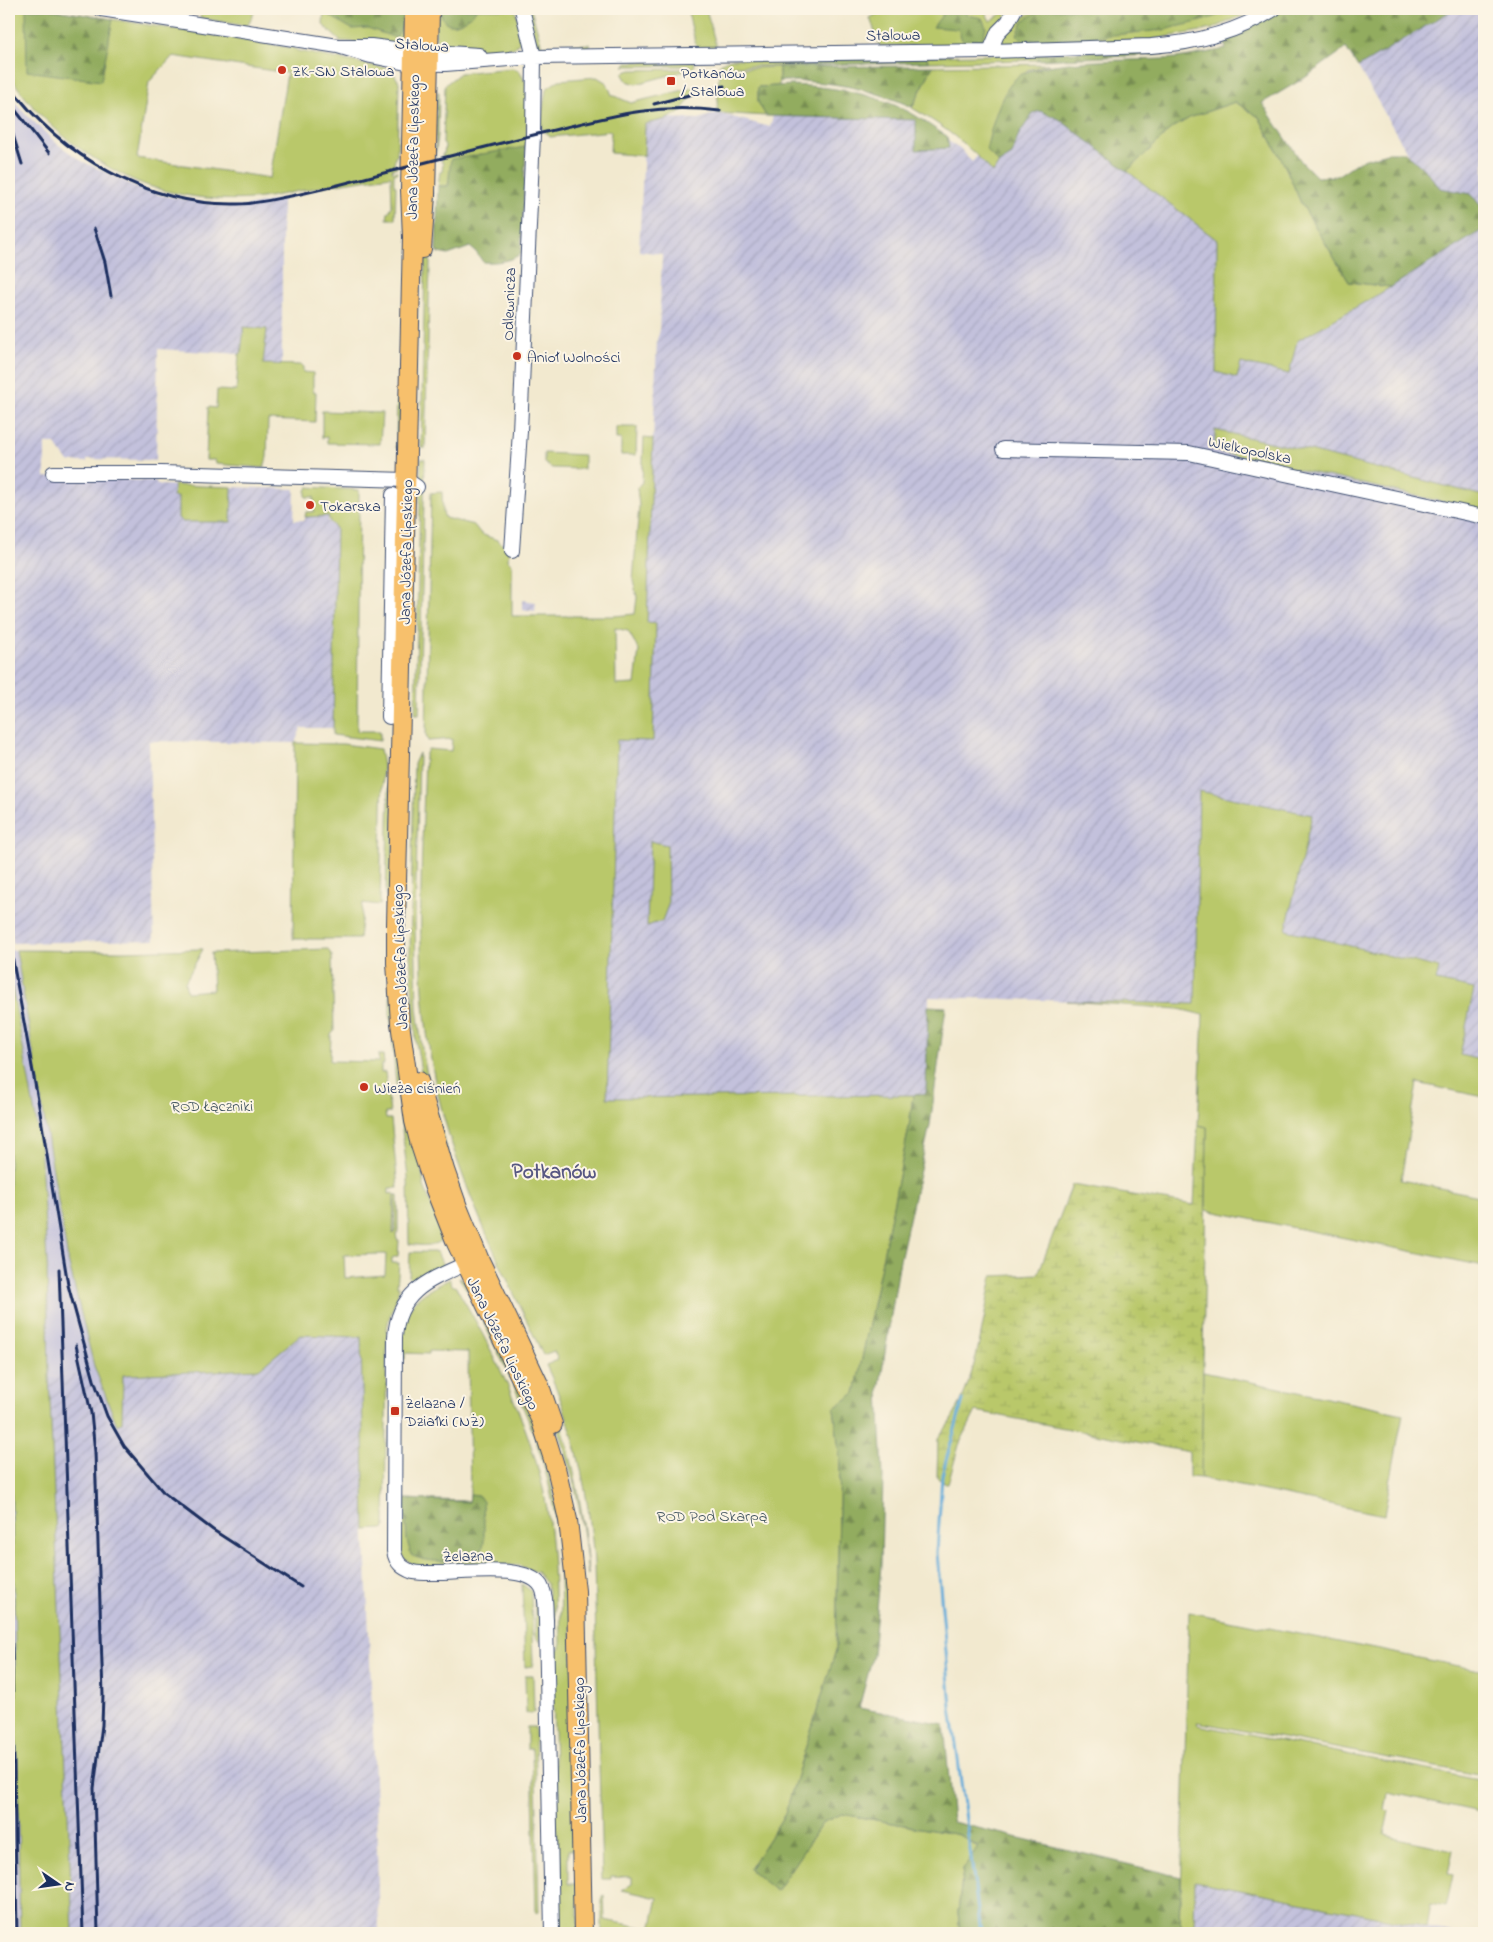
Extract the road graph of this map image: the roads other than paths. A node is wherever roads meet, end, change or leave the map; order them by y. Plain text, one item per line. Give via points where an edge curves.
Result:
1 (101, 9) edge
2 (414, 9) edge
3 (430, 9) edge
4 (522, 9) edge
5 (1015, 9) edge
6 (1274, 9) edge
7 (990, 51) junction
8 (534, 57) junction
9 (548, 57) junction
10 (421, 58) junction
11 (510, 58) junction
12 (534, 76) junction
13 (1003, 449) dead end
14 (54, 473) dead end
15 (414, 479) junction
16 (393, 495) dead end
17 (1484, 517) edge
18 (512, 551) dead end
19 (389, 717) dead end
20 (472, 1261) junction
21 (552, 1933) edge
22 (583, 1933) edge
23 (592, 1933) edge

1 - 10 street, Stalowa via 338,46 371,46
2 - 10 main road, Jana Józefa Lipskiego
3 - 10 main road, Jana Józefa Lipskiego
4 - 8 street, Odlewnicza
5 - 7 street via 998,32
6 - 7 street, Stalowa via 1218,34 1170,45
7 - 9 street, Stalowa
8 - 9 street, Stalowa
8 - 11 street, Stalowa
8 - 12 street, Odlewnicza
9 - 12 street
10 - 11 street, Stalowa
10 - 15 main road, Jana Józefa Lipskiego via 426,195
11 - 12 street via 527,66
12 - 18 street, Odlewnicza via 523,370
13 - 17 street, Wielkopolska via 1189,453
14 - 15 street
15 - 20 main road, Jana Józefa Lipskiego via 396,916 399,1008 420,1145 440,1204
16 - 19 street
20 - 21 street, Żelazna via 418,1288 403,1305 397,1320 394,1551 400,1565 413,1572 514,1572 532,1577 543,1590
20 - 22 main road, Jana Józefa Lipskiego via 541,1421 558,1472 568,1520 576,1591
20 - 23 main road, Jana Józefa Lipskiego via 542,1393 563,1455 577,1515 586,1614

